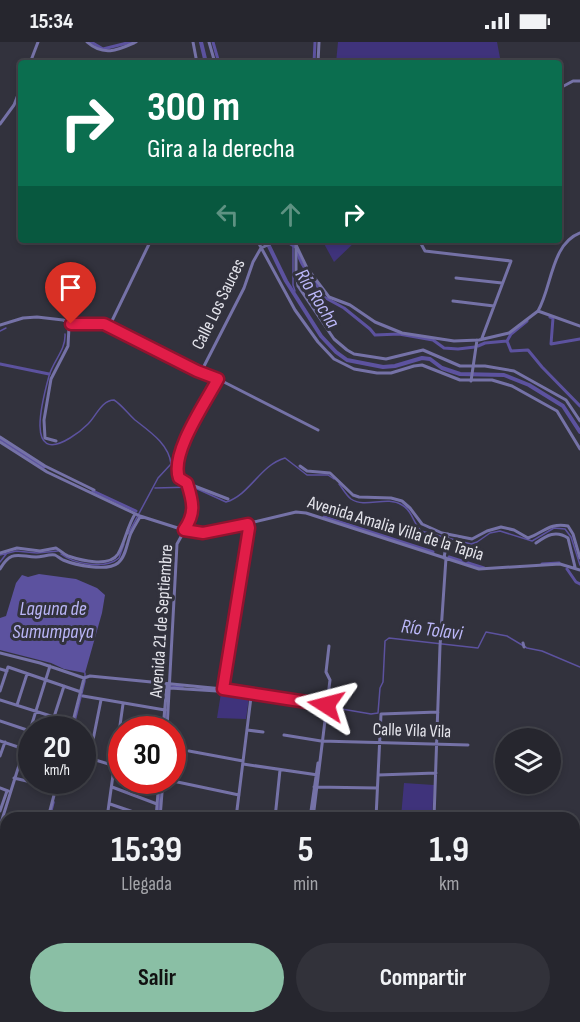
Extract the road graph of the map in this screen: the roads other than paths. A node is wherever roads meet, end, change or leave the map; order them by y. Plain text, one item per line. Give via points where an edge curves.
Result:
1 (38, 42) edge
2 (87, 42) edge
3 (136, 42) edge
4 (193, 42) edge
5 (209, 42) edge
6 (319, 42) edge
7 (31, 60) edge
8 (197, 60) edge
9 (214, 60) edge
10 (318, 60) edge
11 (580, 81) edge
12 (562, 87) edge
13 (18, 95) edge
14 (0, 124) edge
15 (580, 232) edge
16 (150, 243) edge
17 (258, 243) edge
18 (272, 243) edge
19 (296, 243) edge
20 (296, 243) edge
21 (421, 243) edge
22 (261, 248) junction
23 (456, 278) dead end
24 (503, 283) junction
25 (453, 300) dead end
26 (494, 306) junction
27 (538, 311) junction
28 (71, 324) junction
29 (0, 325) edge
30 (580, 326) edge
31 (109, 327) junction
32 (479, 339) junction
33 (473, 366) junction
34 (201, 372) junction
35 (218, 379) junction
36 (471, 380) junction
37 (580, 421) edge
38 (318, 430) dead end
39 (0, 437) edge
40 (56, 441) dead end
41 (0, 442) edge
42 (580, 449) edge
43 (300, 466) dead end
44 (187, 485) junction
45 (94, 490) dead end
46 (228, 499) dead end
47 (138, 515) junction
48 (248, 524) junction
49 (184, 530) junction
50 (448, 537) junction
51 (536, 543) dead end
52 (0, 553) edge
53 (445, 558) junction
54 (580, 558) edge
55 (575, 567) junction
56 (0, 569) edge
57 (580, 570) edge
58 (329, 646) dead end
59 (0, 653) edge
60 (50, 666) junction
61 (0, 669) edge
62 (7, 669) junction
63 (27, 674) junction
64 (84, 678) junction
65 (45, 680) junction
66 (169, 685) junction
67 (64, 686) junction
68 (223, 689) junction
69 (0, 691) edge
70 (81, 692) junction
71 (83, 696) dead end
72 (251, 696) junction
73 (266, 699) dead end
74 (0, 700) edge
75 (101, 700) junction
76 (288, 702) dead end
77 (123, 704) junction
78 (16, 705) junction
79 (326, 707) junction
80 (165, 710) junction
81 (36, 711) junction
82 (438, 712) junction
83 (35, 716) edge
84 (51, 716) edge
85 (54, 716) edge
86 (75, 716) edge
87 (121, 716) edge
88 (165, 716) edge
89 (166, 716) edge
90 (0, 721) edge
91 (96, 726) edge
92 (18, 727) edge
93 (247, 730) junction
94 (263, 732) dead end
95 (284, 735) dead end
96 (321, 741) junction
97 (379, 741) junction
98 (2, 742) edge
99 (437, 744) junction
100 (468, 745) dead end
101 (18, 749) edge
102 (189, 751) dead end
103 (0, 756) edge
104 (243, 763) junction
105 (18, 766) edge
106 (280, 770) junction
107 (436, 773) junction
108 (317, 775) junction
109 (378, 775) junction
110 (14, 778) junction
111 (18, 779) edge
112 (186, 784) edge
113 (316, 788) junction
114 (377, 788) junction
115 (0, 789) edge
116 (8, 791) junction
117 (54, 794) edge
118 (111, 794) edge
119 (129, 794) edge
120 (158, 794) edge
121 (159, 794) edge
122 (239, 795) junction
123 (109, 804) junction
124 (157, 804) junction
125 (0, 811) edge
126 (3, 812) edge
127 (50, 812) edge
128 (108, 812) edge
129 (133, 812) edge
130 (158, 812) edge
131 (158, 812) edge
132 (237, 812) edge
133 (276, 812) edge
134 (313, 812) edge
135 (376, 812) edge
136 (434, 812) edge

1 - 7 street
2 - 3 street via 111,51
4 - 8 street
5 - 9 street
6 - 10 street
11 - 12 street
13 - 14 street
15 - 27 street via 565,244
16 - 31 street
17 - 22 street
18 - 22 street
19 - 32 street via 307,268 329,297 375,322 402,333 454,341
20 - 33 street via 298,286 341,346 354,354 386,359 423,350 452,364
21 - 24 street via 425,251 511,261
22 - 34 street, Calle Los Sauces
22 - 36 street via 295,310 334,359 354,369 376,373 422,365 455,379
23 - 24 street
24 - 26 street
25 - 26 street
26 - 32 street
27 - 30 street
27 - 32 street via 509,333
28 - 29 street via 23,318
28 - 31 street via 101,322
28 - 40 street via 68,346 51,379 44,420 45,438
31 - 34 street
32 - 33 street
33 - 36 street
33 - 37 street via 517,373 566,400
34 - 35 street
35 - 38 street
35 - 44 street via 180,452 177,473
36 - 42 street via 492,380 512,386 554,408
39 - 45 street via 50,469
41 - 47 street, Avenida Amalia Villa de la Tapia via 46,472
43 - 50 street via 307,471 330,473 353,495 402,501 425,526
44 - 46 street
44 - 49 street, Avenida 21 de Septiembre via 193,515
47 - 49 street, Avenida Amalia Villa de la Tapia
47 - 52 street via 113,559 83,561 56,548 17,548
47 - 56 street via 118,564 85,566 56,555 13,555
48 - 49 street, Avenida Amalia Villa de la Tapia via 203,533
48 - 53 street, Avenida Amalia Villa de la Tapia via 306,513
48 - 68 street
49 - 66 street, Avenida 21 de Septiembre via 177,544
50 - 53 street
50 - 54 street via 472,539 501,527 528,538 550,526 561,525 571,529
51 - 55 street via 561,533 568,538
53 - 55 street, Avenida Amalia Villa de la Tapia via 484,570 560,564
53 - 82 street
55 - 57 street, Avenida Amalia Villa de la Tapia
58 - 79 street
59 - 60 street
60 - 64 street
60 - 65 street
61 - 62 street
62 - 63 street
62 - 69 street
63 - 65 street
63 - 78 street
64 - 66 street
64 - 70 street
65 - 67 street
65 - 81 street
66 - 68 street
66 - 72 street
66 - 80 street, Avenida 21 de Septiembre
66 - 89 street, Avenida 21 de Septiembre
67 - 70 street
67 - 85 street
68 - 79 street
70 - 86 street
71 - 75 street
72 - 73 street
72 - 93 street
74 - 78 street
75 - 77 street
75 - 91 street
76 - 79 street
77 - 80 street
77 - 87 street
78 - 81 street
79 - 96 street
80 - 88 street, Avenida 21 de Septiembre
81 - 83 street
81 - 84 street
82 - 97 street via 381,714
82 - 99 street
90 - 92 street
93 - 94 street
93 - 104 street
95 - 96 street, Calle Vila Vila
96 - 97 street, Calle Vila Vila
96 - 108 street
97 - 99 street, Calle Vila Vila
97 - 109 street
98 - 101 street
98 - 103 street
99 - 100 street, Calle Vila Vila
99 - 107 street
102 - 104 street
104 - 106 street
104 - 122 street
105 - 110 street
106 - 108 street
106 - 133 street
107 - 109 street
107 - 136 street
108 - 113 street
109 - 114 street
110 - 111 street
110 - 116 street
112 - 122 street
113 - 114 street
113 - 134 street
114 - 135 street
115 - 116 street
116 - 125 street
116 - 126 street
117 - 127 street
118 - 123 street
119 - 124 street
120 - 124 street
121 - 130 street
122 - 132 street
123 - 128 street
123 - 129 street
124 - 131 street

